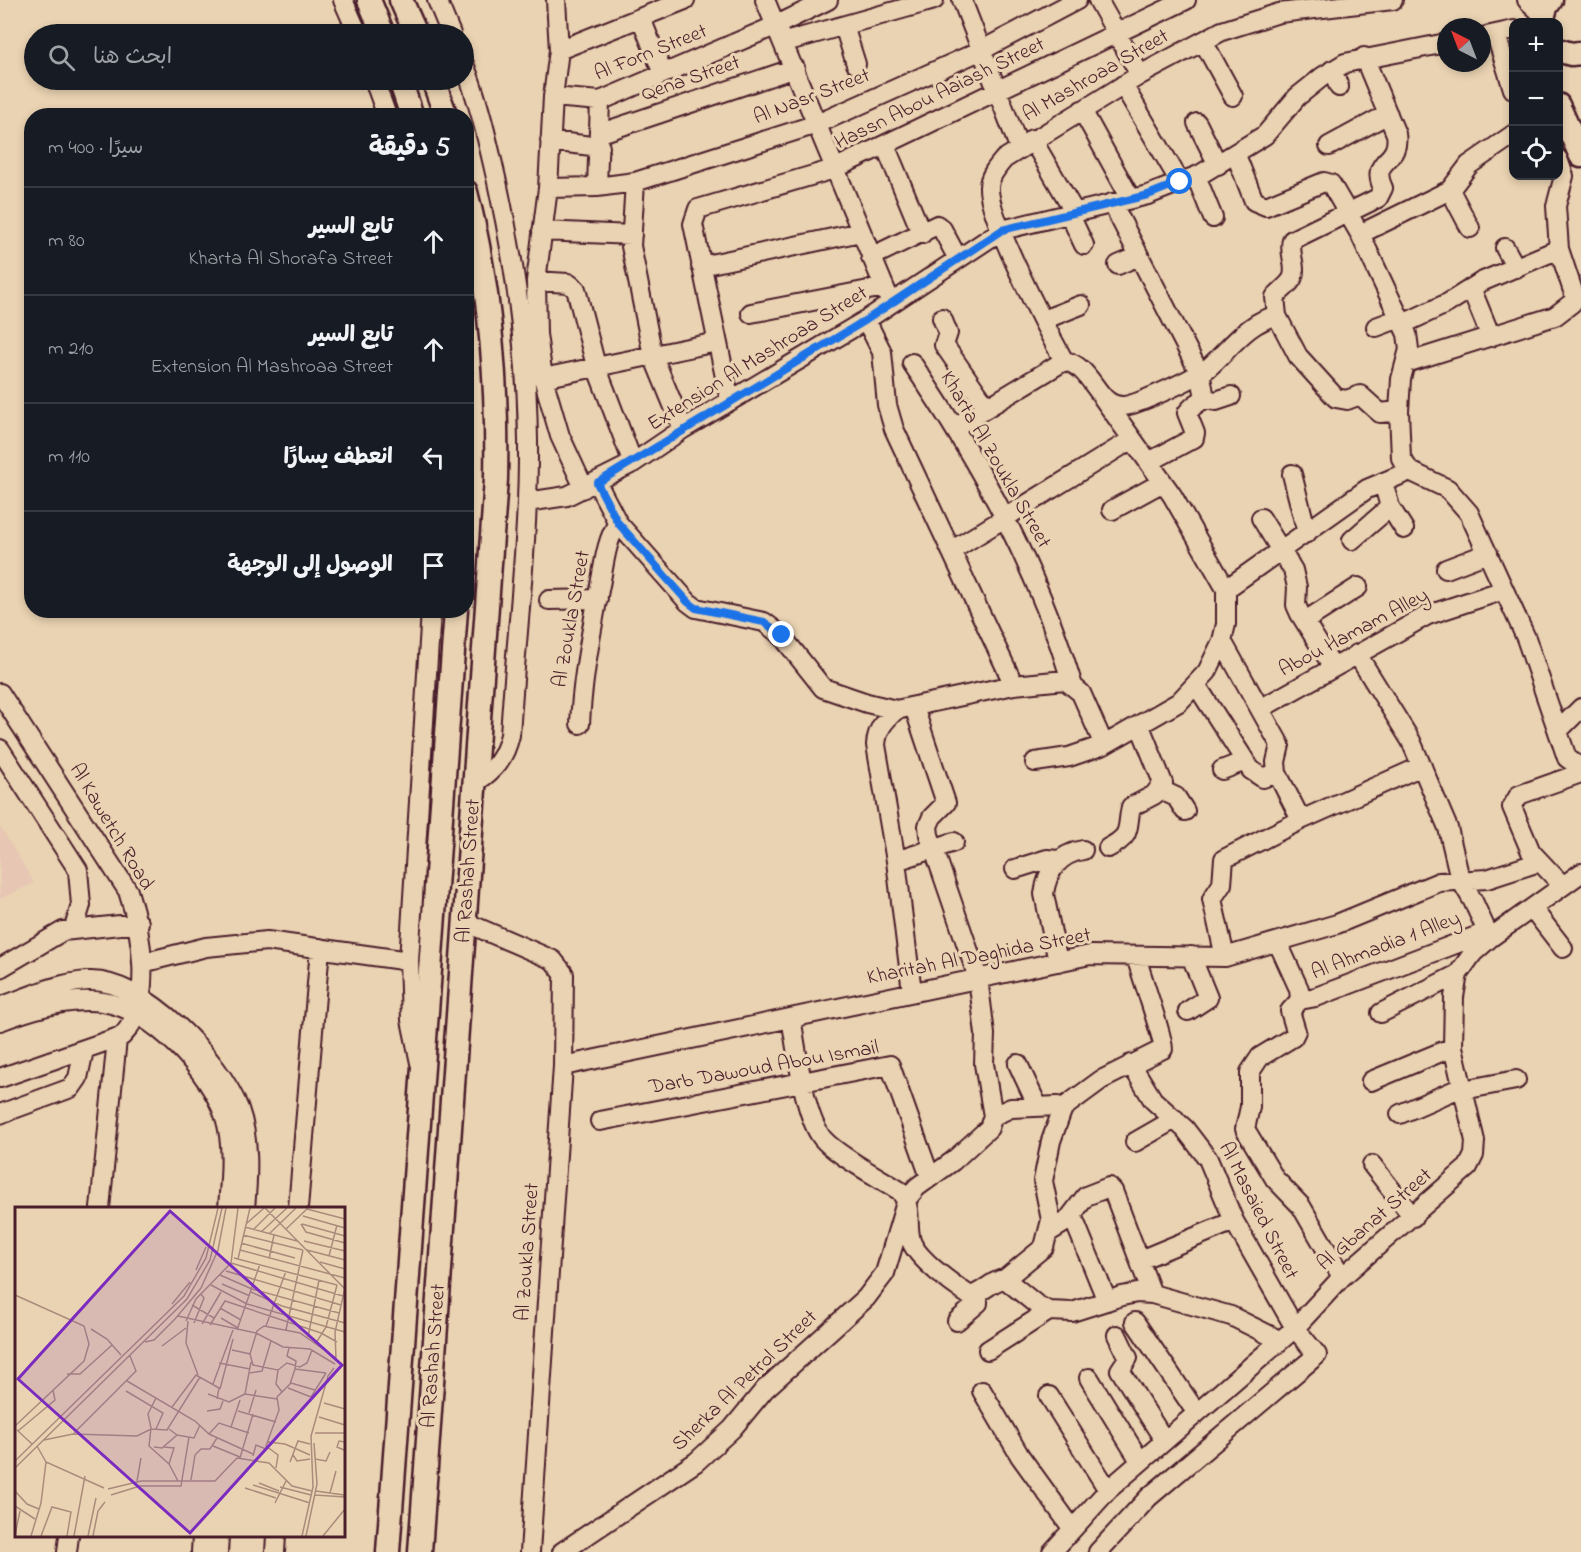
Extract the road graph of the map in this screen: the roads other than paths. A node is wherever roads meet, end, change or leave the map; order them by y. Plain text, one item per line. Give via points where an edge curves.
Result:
1 (343, 0) edge
2 (369, 0) edge
3 (401, 0) edge
4 (436, 0) edge
5 (556, 0) edge
6 (685, 0) edge
7 (765, 0) edge
8 (828, 0) edge
9 (934, 0) edge
10 (962, 0) edge
11 (1077, 0) edge
12 (1098, 0) edge
13 (1186, 0) edge
14 (1393, 0) edge
15 (1353, 2) edge
16 (1275, 7) edge
17 (641, 18) junction
18 (354, 24) edge
19 (379, 24) edge
20 (412, 24) edge
21 (447, 24) edge
22 (777, 25) junction
23 (844, 26) junction
24 (1117, 34) junction
25 (1497, 34) edge
26 (1203, 41) junction
27 (785, 42) junction
28 (1437, 45) edge
29 (560, 50) junction
30 (982, 50) junction
31 (1563, 52) edge
32 (1581, 54) edge
33 (1364, 57) junction
34 (855, 64) dead end
35 (795, 68) junction
36 (663, 74) junction
37 (1140, 75) junction
38 (1509, 75) edge
39 (1123, 85) junction
40 (378, 90) edge
41 (403, 90) edge
42 (437, 90) edge
43 (472, 90) edge
44 (997, 91) junction
45 (1233, 96) dead end
46 (553, 97) junction
47 (600, 101) junction
48 (384, 108) edge
49 (409, 108) edge
50 (443, 108) edge
51 (1082, 110) junction
52 (1388, 114) junction
53 (1563, 116) edge
54 (1197, 123) dead end
55 (817, 124) junction
56 (1509, 137) edge
57 (600, 140) junction
58 (550, 141) junction
59 (1026, 143) junction
60 (885, 145) junction
61 (1329, 146) dead end
62 (1397, 148) junction
63 (1236, 155) junction
64 (1581, 156) edge
65 (1218, 165) junction
66 (1368, 167) dead end
67 (834, 169) junction
68 (1188, 179) junction
69 (1563, 180) edge
70 (635, 182) junction
71 (597, 187) junction
72 (548, 188) junction
73 (1450, 190) junction
74 (1131, 199) junction
75 (1112, 203) junction
76 (1072, 212) junction
77 (1348, 212) junction
78 (1213, 218) dead end
79 (1470, 228) dead end
80 (1002, 230) junction
81 (474, 231) edge
82 (542, 231) junction
83 (861, 232) junction
84 (922, 234) junction
85 (1360, 234) junction
86 (632, 235) junction
87 (1084, 246) dead end
88 (1505, 248) dead end
89 (1559, 249) junction
90 (1139, 256) junction
91 (871, 257) junction
92 (958, 259) junction
93 (701, 266) junction
94 (1118, 266) dead end
95 (1516, 268) junction
96 (536, 281) junction
97 (1472, 288) junction
98 (887, 295) junction
99 (1081, 305) dead end
100 (751, 313) dead end
101 (1277, 316) junction
102 (942, 318) dead end
103 (866, 320) junction
104 (1043, 320) junction
105 (1401, 321) junction
106 (1376, 327) dead end
107 (1491, 337) junction
108 (717, 342) junction
109 (653, 356) junction
110 (1064, 361) junction
111 (912, 363) dead end
112 (1406, 363) junction
113 (596, 366) junction
114 (1200, 374) junction
115 (543, 378) junction
116 (1102, 396) junction
117 (1231, 396) dead end
118 (1204, 399) junction
119 (730, 401) junction
120 (987, 407) junction
121 (1399, 411) junction
122 (955, 427) junction
123 (683, 429) junction
124 (1131, 440) junction
125 (1149, 462) junction
126 (633, 463) junction
127 (1410, 471) junction
128 (1292, 474) dead end
129 (1163, 482) junction
130 (1383, 482) junction
131 (591, 485) junction
132 (527, 502) junction
133 (1390, 507) junction
134 (1112, 510) dead end
135 (1006, 517) junction
136 (1261, 518) dead end
137 (618, 523) junction
138 (1404, 530) dead end
139 (1307, 533) junction
140 (1352, 540) dead end
141 (951, 551) junction
142 (1281, 551) junction
143 (1488, 554) junction
144 (1446, 569) dead end
145 (1358, 587) dead end
146 (1226, 589) junction
147 (1504, 590) junction
148 (598, 598) junction
149 (549, 600) dead end
150 (430, 618) edge
151 (455, 618) edge
152 (1305, 621) junction
153 (1222, 641) junction
154 (1357, 654) junction
155 (1333, 667) junction
156 (1072, 683) junction
157 (1014, 685) junction
158 (1197, 686) junction
159 (0, 693) edge
160 (905, 708) junction
161 (1581, 708) edge
162 (1260, 709) junction
163 (580, 724) dead end
164 (1140, 726) junction
165 (1558, 731) junction
166 (1104, 745) junction
167 (0, 749) edge
168 (1245, 761) junction
169 (1035, 762) dead end
170 (1422, 766) junction
171 (1581, 768) edge
172 (1222, 770) dead end
173 (1277, 773) junction
174 (1581, 773) edge
175 (476, 782) junction
176 (1159, 789) junction
177 (1185, 811) dead end
178 (1300, 820) junction
179 (954, 842) dead end
180 (1108, 848) dead end
181 (932, 849) junction
182 (1083, 850) dead end
183 (1059, 860) junction
184 (896, 861) junction
185 (1539, 862) junction
186 (1016, 869) dead end
187 (1581, 873) edge
188 (1460, 879) junction
189 (1563, 886) junction
190 (1532, 908) junction
191 (465, 922) junction
192 (139, 923) junction
193 (74, 928) junction
194 (1488, 935) junction
195 (1278, 943) junction
196 (320, 948) junction
197 (1563, 948) dead end
198 (1136, 956) junction
199 (1191, 956) junction
200 (1225, 957) junction
201 (409, 961) junction
202 (1058, 962) junction
203 (142, 963) junction
204 (0, 968) edge
205 (1458, 974) junction
206 (978, 978) junction
207 (912, 992) junction
208 (1300, 1000) junction
209 (136, 1005) junction
210 (0, 1007) edge
211 (1188, 1011) dead end
212 (1381, 1013) dead end
213 (791, 1018) junction
214 (0, 1021) edge
215 (117, 1039) junction
216 (1453, 1047) junction
217 (84, 1050) junction
218 (1018, 1064) dead end
219 (1131, 1064) junction
220 (563, 1066) junction
221 (423, 1072) junction
222 (0, 1078) edge
223 (1516, 1080) dead end
224 (1371, 1081) dead end
225 (803, 1082) junction
226 (1463, 1089) junction
227 (1038, 1107) junction
228 (1063, 1108) junction
229 (0, 1114) edge
230 (1400, 1114) dead end
231 (993, 1116) junction
232 (1175, 1119) junction
233 (600, 1121) dead end
234 (1135, 1142) dead end
235 (1371, 1165) dead end
236 (930, 1177) junction
237 (907, 1199) junction
238 (100, 1207) edge
239 (228, 1207) edge
240 (245, 1207) edge
241 (298, 1207) edge
242 (1072, 1215) junction
243 (1413, 1216) junction
244 (1234, 1221) junction
245 (1049, 1232) junction
246 (1140, 1260) junction
247 (1342, 1277) junction
248 (1005, 1279) junction
249 (978, 1294) junction
250 (1152, 1294) junction
251 (1107, 1301) junction
252 (1050, 1311) junction
253 (957, 1321) dead end
254 (1135, 1322) dead end
255 (1295, 1328) junction
256 (1117, 1335) dead end
257 (1279, 1340) junction
258 (988, 1350) dead end
259 (1089, 1378) dead end
260 (982, 1391) dead end
261 (1049, 1396) dead end
262 (1196, 1412) junction
263 (1164, 1440) junction
264 (1140, 1461) junction
265 (1108, 1490) junction
266 (1072, 1528) junction
267 (69, 1537) edge
268 (202, 1537) edge
269 (219, 1537) edge
270 (276, 1537) edge
271 (67, 1552) edge
272 (201, 1552) edge
273 (218, 1552) edge
274 (275, 1552) edge
275 (388, 1552) edge
276 (420, 1552) edge
277 (530, 1552) edge
278 (562, 1552) edge
279 (1052, 1552) edge
280 (1098, 1552) edge

1 - 18 street
2 - 19 main road
3 - 20 main road
4 - 21 street
5 - 29 street
6 - 17 street
7 - 22 street
8 - 22 street, Al Forn Street
9 - 23 street
10 - 30 street
11 - 30 street, Al Nasr Street
12 - 24 street
13 - 24 street, Hassn Abou Aaiash Street
14 - 15 street, Al Mashroaa Street
15 - 16 street, Al Mashroaa Street
16 - 26 street, Al Mashroaa Street
17 - 29 street
17 - 36 street
22 - 27 street
22 - 36 street, Al Forn Street
23 - 27 street
23 - 34 street
24 - 37 street
24 - 44 street, Hassn Abou Aaiash Street
25 - 38 street
26 - 37 street, Al Mashroaa Street
26 - 45 street
27 - 35 street
28 - 33 street, Extension Al Mashroaa Street
29 - 46 street
30 - 44 street
30 - 55 street, Al Nasr Street
31 - 32 main road
33 - 52 street
33 - 63 street, Extension Al Mashroaa Street via 1345,63 1336,79 1297,97 1265,135
35 - 55 street
35 - 57 street, Qena Street
36 - 47 street, Al Forn Street
37 - 39 street, Al Mashroaa Street
39 - 51 street, Al Mashroaa Street
39 - 68 street
40 - 48 street
41 - 49 main road
42 - 50 main road
43 - 132 street via 512,254 523,339
44 - 59 street
44 - 60 street, Hassn Abou Aaiash Street
46 - 47 street, Al Forn Street
46 - 58 street
47 - 57 street
51 - 59 street, Al Mashroaa Street
51 - 74 street
52 - 61 street
52 - 62 street
53 - 64 main road
54 - 65 street
55 - 67 street
55 - 70 street, Al Nasr Street
56 - 73 street via 1469,165
57 - 58 street
57 - 71 street
58 - 72 street
59 - 76 street
59 - 80 street, Al Mashroaa Street via 994,172 988,187
60 - 67 street, Hassn Abou Aaiash Street
60 - 84 street
62 - 66 street
62 - 77 street via 1380,166 1382,194
63 - 65 street, Extension Al Mashroaa Street
63 - 77 street via 1259,205 1266,206 1324,182 1331,184
65 - 68 street, Extension Al Mashroaa Street
67 - 83 street
67 - 93 street, Hassn Abou Aaiash Street via 704,206 695,213 693,224
68 - 74 street, Extension Al Mashroaa Street
68 - 78 street
69 - 89 street via 1556,206
70 - 71 street, Al Nasr Street
70 - 86 street
71 - 72 street, Al Nasr Street
72 - 82 street
73 - 79 street
73 - 85 street
74 - 75 street, Extension Al Mashroaa Street
75 - 76 street, Extension Al Mashroaa Street
75 - 90 street
76 - 80 street, Extension Al Mashroaa Street
76 - 87 street
77 - 85 street
77 - 101 street via 1292,240 1295,271 1275,297
80 - 92 street, Extension Al Mashroaa Street
80 - 104 street
81 - 175 main road, Al Rashah Street via 486,289 497,435
82 - 86 street
82 - 96 street
83 - 91 street
83 - 93 street
84 - 91 street
84 - 92 street via 940,226
85 - 105 street
86 - 109 street
88 - 95 street
89 - 95 street
89 - 107 street via 1573,286 1572,303 1555,316
90 - 94 street
90 - 114 street
91 - 98 street
92 - 98 street, Extension Al Mashroaa Street
93 - 108 street
95 - 97 street
96 - 113 street via 568,284 576,289
96 - 115 street
97 - 105 street
97 - 107 street
98 - 100 street
98 - 103 street, Extension Al Mashroaa Street
99 - 104 street
101 - 114 street via 1248,332
101 - 121 street via 1298,356 1336,398 1347,400 1359,395 1380,412
102 - 120 street via 948,333 944,345
103 - 119 street, Extension Al Mashroaa Street
103 - 141 street via 882,352 887,405 894,429
104 - 110 street
105 - 106 street
105 - 112 street via 1409,349
107 - 112 street
108 - 109 street
108 - 119 street
109 - 113 street
109 - 123 street
110 - 116 street via 1080,367
110 - 120 street
111 - 122 street, Kharta Al Zoukla Street
112 - 121 street
113 - 115 street
113 - 126 street
114 - 116 street via 1124,406 1114,405
114 - 118 street
115 - 131 street via 560,436
116 - 124 street
117 - 118 street via 1216,401
118 - 125 street via 1187,413 1195,433 1190,442
119 - 123 street, Extension Al Mashroaa Street
120 - 122 street
121 - 127 street via 1401,458
122 - 135 street, Kharta Al Zoukla Street
123 - 126 street, Extension Al Mashroaa Street
124 - 125 street
124 - 135 street
125 - 129 street
126 - 131 street, Extension Al Mashroaa Street
127 - 130 street
127 - 143 street via 1448,489 1459,500
128 - 139 street
129 - 134 street
129 - 146 street
130 - 133 street
130 - 139 street via 1367,489
131 - 132 street, Extension Al Mashroaa Street via 567,496
131 - 137 street
132 - 175 street via 510,735 495,768
133 - 138 street
133 - 140 street
135 - 141 street
135 - 156 street, Kharta Al Zoukla Street via 1032,571
136 - 142 street
137 - 148 street, Al Zoukla Street via 610,537
137 - 160 street via 696,608 764,622 782,635 823,688 858,701
139 - 142 street
141 - 157 street
142 - 146 street
142 - 152 street via 1296,579 1296,605
143 - 144 street
143 - 147 street
145 - 152 street
146 - 153 street
147 - 154 street, Abou Hamam Alley via 1428,615
147 - 165 street via 1526,638
148 - 149 street
148 - 163 street, Al Zoukla Street via 582,686
150 - 201 street
151 - 221 main road, Al Rashah Street
152 - 155 street
153 - 158 street
153 - 162 street
154 - 155 street, Abou Hamam Alley
154 - 170 street via 1394,711
155 - 162 street, Abou Hamam Alley
156 - 157 street via 1056,679
156 - 166 street, Kharta Al Zoukla Street via 1089,708
157 - 160 street
158 - 164 street
158 - 168 street
159 - 192 street, Al Kawetch Road via 111,862 128,891
160 - 181 street via 946,803 928,826
160 - 184 street via 876,733
161 - 165 street
162 - 173 street via 1280,745
164 - 166 street
164 - 176 street via 1163,779
165 - 171 street via 1567,758
166 - 169 street via 1069,757
167 - 193 street via 74,859 82,893
168 - 172 street
168 - 173 street via 1256,775 1271,777
170 - 178 street
170 - 188 street via 1448,828
173 - 178 street
174 - 185 street via 1514,800 1512,807 1525,842
175 - 191 main road, Al Rashah Street
176 - 177 street via 1176,797
176 - 180 street via 1131,807 1129,829
178 - 200 street via 1224,859 1222,884 1212,899
179 - 181 street
181 - 184 street
181 - 206 street
182 - 183 street via 1070,852
183 - 186 street via 1047,859
183 - 202 street via 1047,879 1044,894
184 - 207 street
185 - 188 street, Kharitah Al Daghida Street via 1487,879
185 - 189 street
187 - 189 street, Al Gbanat Street
188 - 194 street
188 - 195 street, Kharitah Al Daghida Street via 1418,889 1337,924
189 - 190 street, Al Gbanat Street
190 - 194 street, Al Gbanat Street
190 - 197 street
191 - 220 street, Al Zoukla Street via 553,960 564,974
191 - 276 main road, Al Rashah Street
192 - 193 street
192 - 203 street, Al Kawetch Road
193 - 204 street
194 - 205 street, Al Gbanat Street
194 - 208 street, Al Ahmadia 1 Alley
195 - 200 street, Kharitah Al Daghida Street
195 - 208 street
196 - 201 street
196 - 203 street via 267,941 234,943
196 - 241 street
198 - 199 street, Kharitah Al Daghida Street
198 - 202 street, Kharitah Al Daghida Street via 1090,955
198 - 219 street via 1164,1046
199 - 200 street, Kharitah Al Daghida Street
199 - 211 street via 1208,998
201 - 221 street via 412,1034
202 - 206 street, Kharitah Al Daghida Street
203 - 209 street, Al Kawetch Road
205 - 212 street
205 - 216 street, Al Gbanat Street
206 - 207 street, Kharitah Al Daghida Street
206 - 231 street via 985,1034 984,1064
207 - 213 street, Kharitah Al Daghida Street
208 - 247 street via 1290,1011 1297,1026 1293,1037 1260,1057 1250,1072 1250,1107 1245,1129 1275,1179 1300,1206
209 - 210 street via 107,983 89,981
209 - 214 street via 73,1002
209 - 215 street via 130,1026
209 - 239 street via 185,1053 215,1094 230,1145
209 - 240 street via 169,1019 202,1051 238,1107 247,1160
213 - 220 street, Kharitah Al Daghida Street
213 - 225 street
215 - 217 street
215 - 238 street
216 - 224 street
216 - 226 street, Al Gbanat Street
217 - 222 street
217 - 229 street via 78,1077 71,1088
218 - 227 street
219 - 228 street
219 - 232 street, Al Masaied Street via 1154,1100
220 - 277 street, Al Zoukla Street
221 - 275 main road, Al Rashah Street
223 - 226 street
225 - 233 street, Darb Dawoud Abou Ismail
225 - 236 street, Darb Dawoud Abou Ismail via 890,1065
225 - 237 street via 820,1137
226 - 230 street
226 - 243 street, Al Gbanat Street via 1475,1141 1474,1155 1468,1167
227 - 228 street
227 - 231 street via 1011,1108
228 - 245 street via 1043,1181
231 - 236 street via 989,1128 976,1142
232 - 234 street
232 - 244 street, Al Masaied Street via 1208,1159
235 - 243 street
236 - 237 street
237 - 249 street via 912,1242 919,1252 961,1290 970,1296
237 - 278 street, Sherka Al Petrol Street via 885,1273 866,1298 765,1389 732,1429 696,1462
242 - 245 street
242 - 246 street via 1086,1196 1109,1187
242 - 251 street
243 - 247 street, Al Gbanat Street
244 - 246 street
244 - 255 street, Al Masaied Street
245 - 248 street via 1044,1247
246 - 250 street
247 - 255 street, Al Gbanat Street
248 - 249 street
248 - 252 street
249 - 253 street via 975,1307
250 - 251 street via 1137,1293
250 - 257 street via 1231,1316
251 - 252 street via 1072,1312
252 - 258 street
254 - 262 street
255 - 257 street, Al Gbanat Street
255 - 280 street, Al Masaied Street via 1317,1355 1149,1497
256 - 263 street via 1128,1358 1114,1361
257 - 262 street, Al Gbanat Street
259 - 264 street
260 - 266 street via 1020,1456
261 - 265 street
262 - 263 street, Al Gbanat Street
263 - 264 street, Al Gbanat Street
264 - 265 street, Al Gbanat Street
265 - 266 street, Al Gbanat Street
266 - 279 street, Al Gbanat Street
267 - 271 street
268 - 272 street
269 - 273 street
270 - 274 street

